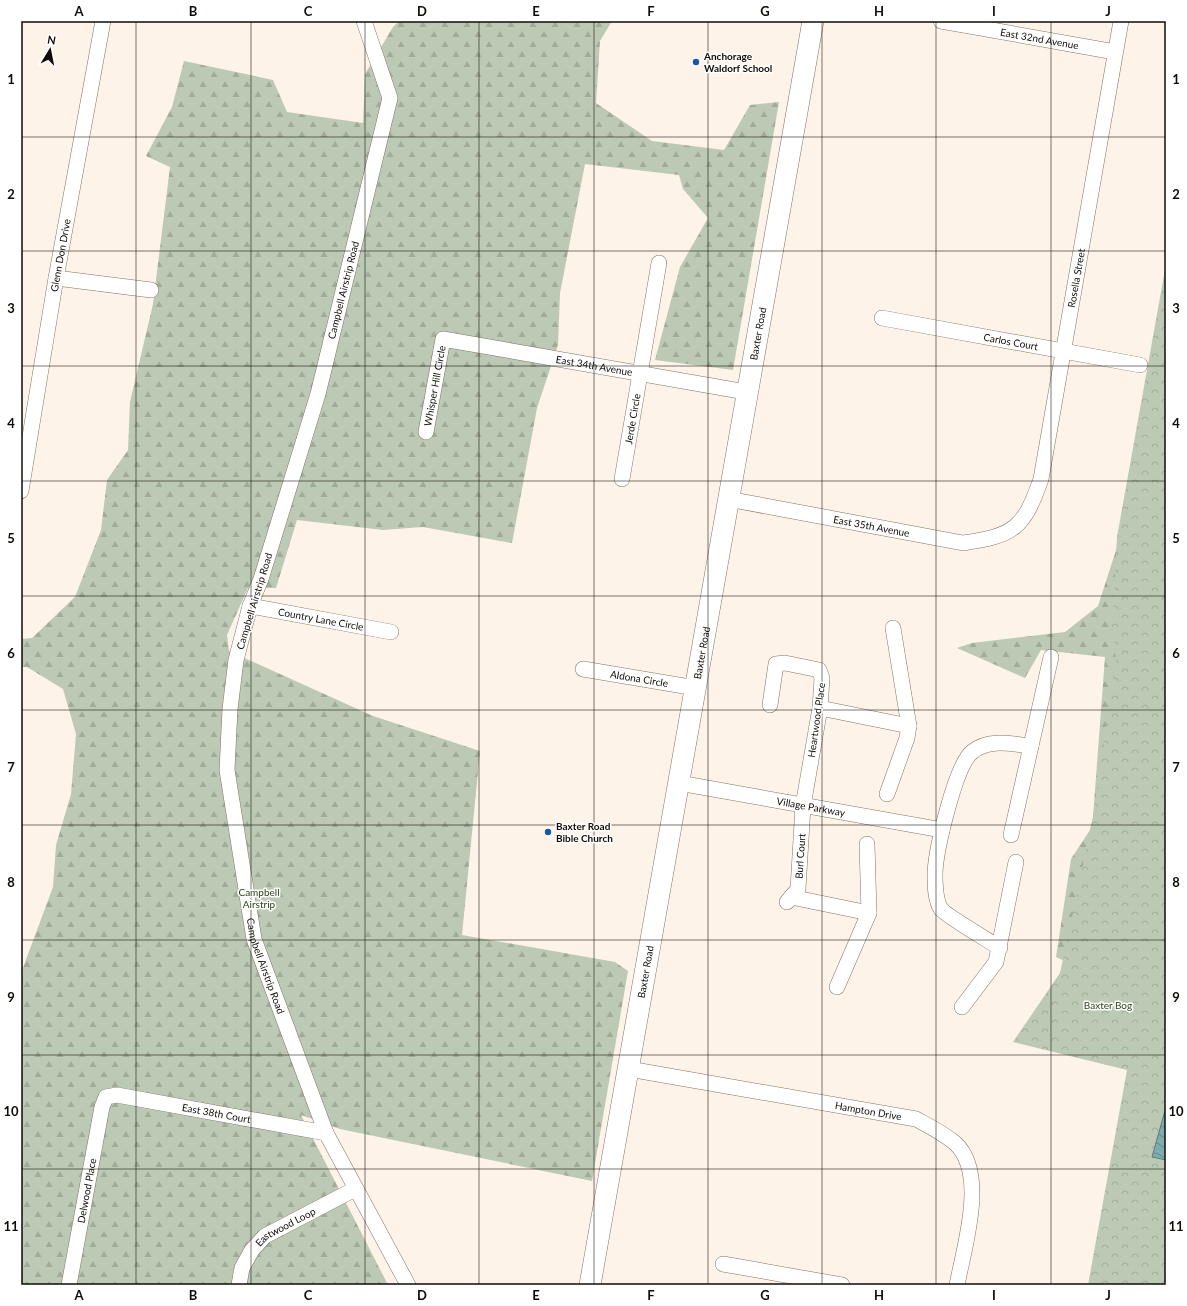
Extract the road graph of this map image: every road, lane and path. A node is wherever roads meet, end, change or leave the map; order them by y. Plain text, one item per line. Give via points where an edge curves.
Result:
1 (103, 21) edge
2 (364, 21) edge
3 (813, 21) edge
4 (941, 21) edge
5 (1121, 21) edge
6 (1115, 52) junction
7 (659, 263) dead end
8 (56, 278) junction
9 (151, 290) dead end
10 (882, 318) dead end
11 (443, 339) joint
12 (1064, 350) junction
13 (1140, 365) dead end
14 (640, 372) junction
15 (746, 392) junction
16 (426, 432) dead end
17 (622, 479) dead end
18 (21, 491) edge
19 (728, 499) junction
20 (1014, 529) joint
21 (250, 606) junction
22 (894, 628) dead end
23 (391, 632) dead end
24 (1051, 657) dead end
25 (584, 669) dead end
26 (696, 688) junction
27 (770, 705) dead end
28 (820, 708) junction
29 (909, 726) junction
30 (1031, 746) junction
31 (679, 783) junction
32 (887, 794) dead end
33 (803, 806) junction
34 (942, 830) junction
35 (1011, 835) dead end
36 (867, 844) dead end
37 (1016, 862) dead end
38 (869, 913) junction
39 (1000, 948) junction
40 (837, 987) dead end
41 (962, 1007) dead end
42 (629, 1069) junction
43 (106, 1097) joint
44 (326, 1133) junction
45 (355, 1190) junction
46 (723, 1264) dead end
47 (68, 1285) edge
48 (239, 1285) edge
49 (408, 1285) edge
50 (590, 1285) edge
51 (842, 1285) edge
52 (957, 1285) edge

1 - 8 street, Glenn Don Drive
2 - 21 street, Campbell Airstrip Road via 390,98 318,394 261,579
3 - 15 street, Baxter Road
4 - 6 street, East 32nd Avenue
5 - 6 street, Rosella Street
6 - 12 street, Rosella Street
7 - 14 street, Jerde Circle
8 - 9 street
8 - 18 street, Glenn Don Drive
10 - 12 street, Carlos Court
11 - 14 street, East 34th Avenue
11 - 16 street, Whisper Hill Circle
12 - 13 street, Carlos Court
12 - 20 street, Rosella Street via 1041,478 1032,507
14 - 15 street, East 34th Avenue
14 - 17 street, Jerde Circle
15 - 19 street, Baxter Road
19 - 20 street, East 35th Avenue via 963,543 992,539
19 - 26 street, Baxter Road
21 - 23 street, Country Lane Circle
21 - 44 street, Campbell Airstrip Road via 236,660 227,770 254,939
22 - 29 street
24 - 30 street
25 - 26 street, Aldona Circle
26 - 31 street, Baxter Road
27 - 28 street, Heartwood Place via 776,664 785,663 819,670 822,678
28 - 29 street
28 - 33 street, Heartwood Place
29 - 32 street
30 - 34 street via 986,743 971,752 960,771
30 - 35 street
31 - 33 street, Village Parkway
31 - 42 street, Baxter Road
33 - 34 street, Village Parkway
33 - 38 street, Burl Court via 798,889 789,900
34 - 39 street via 935,872 936,894 942,910
36 - 38 street
37 - 39 street
38 - 40 street
39 - 41 street via 996,962
42 - 50 street, Baxter Road
42 - 52 street, Hampton Drive via 916,1119 935,1129 956,1144 966,1159 972,1177 972,1200
43 - 44 street, East 38th Court via 116,1095
43 - 47 street, Delwood Place
44 - 45 street, Campbell Airstrip Road
45 - 48 street, Eastwood Loop via 265,1236 252,1250 242,1268
45 - 49 street, Campbell Airstrip Road
46 - 51 street

